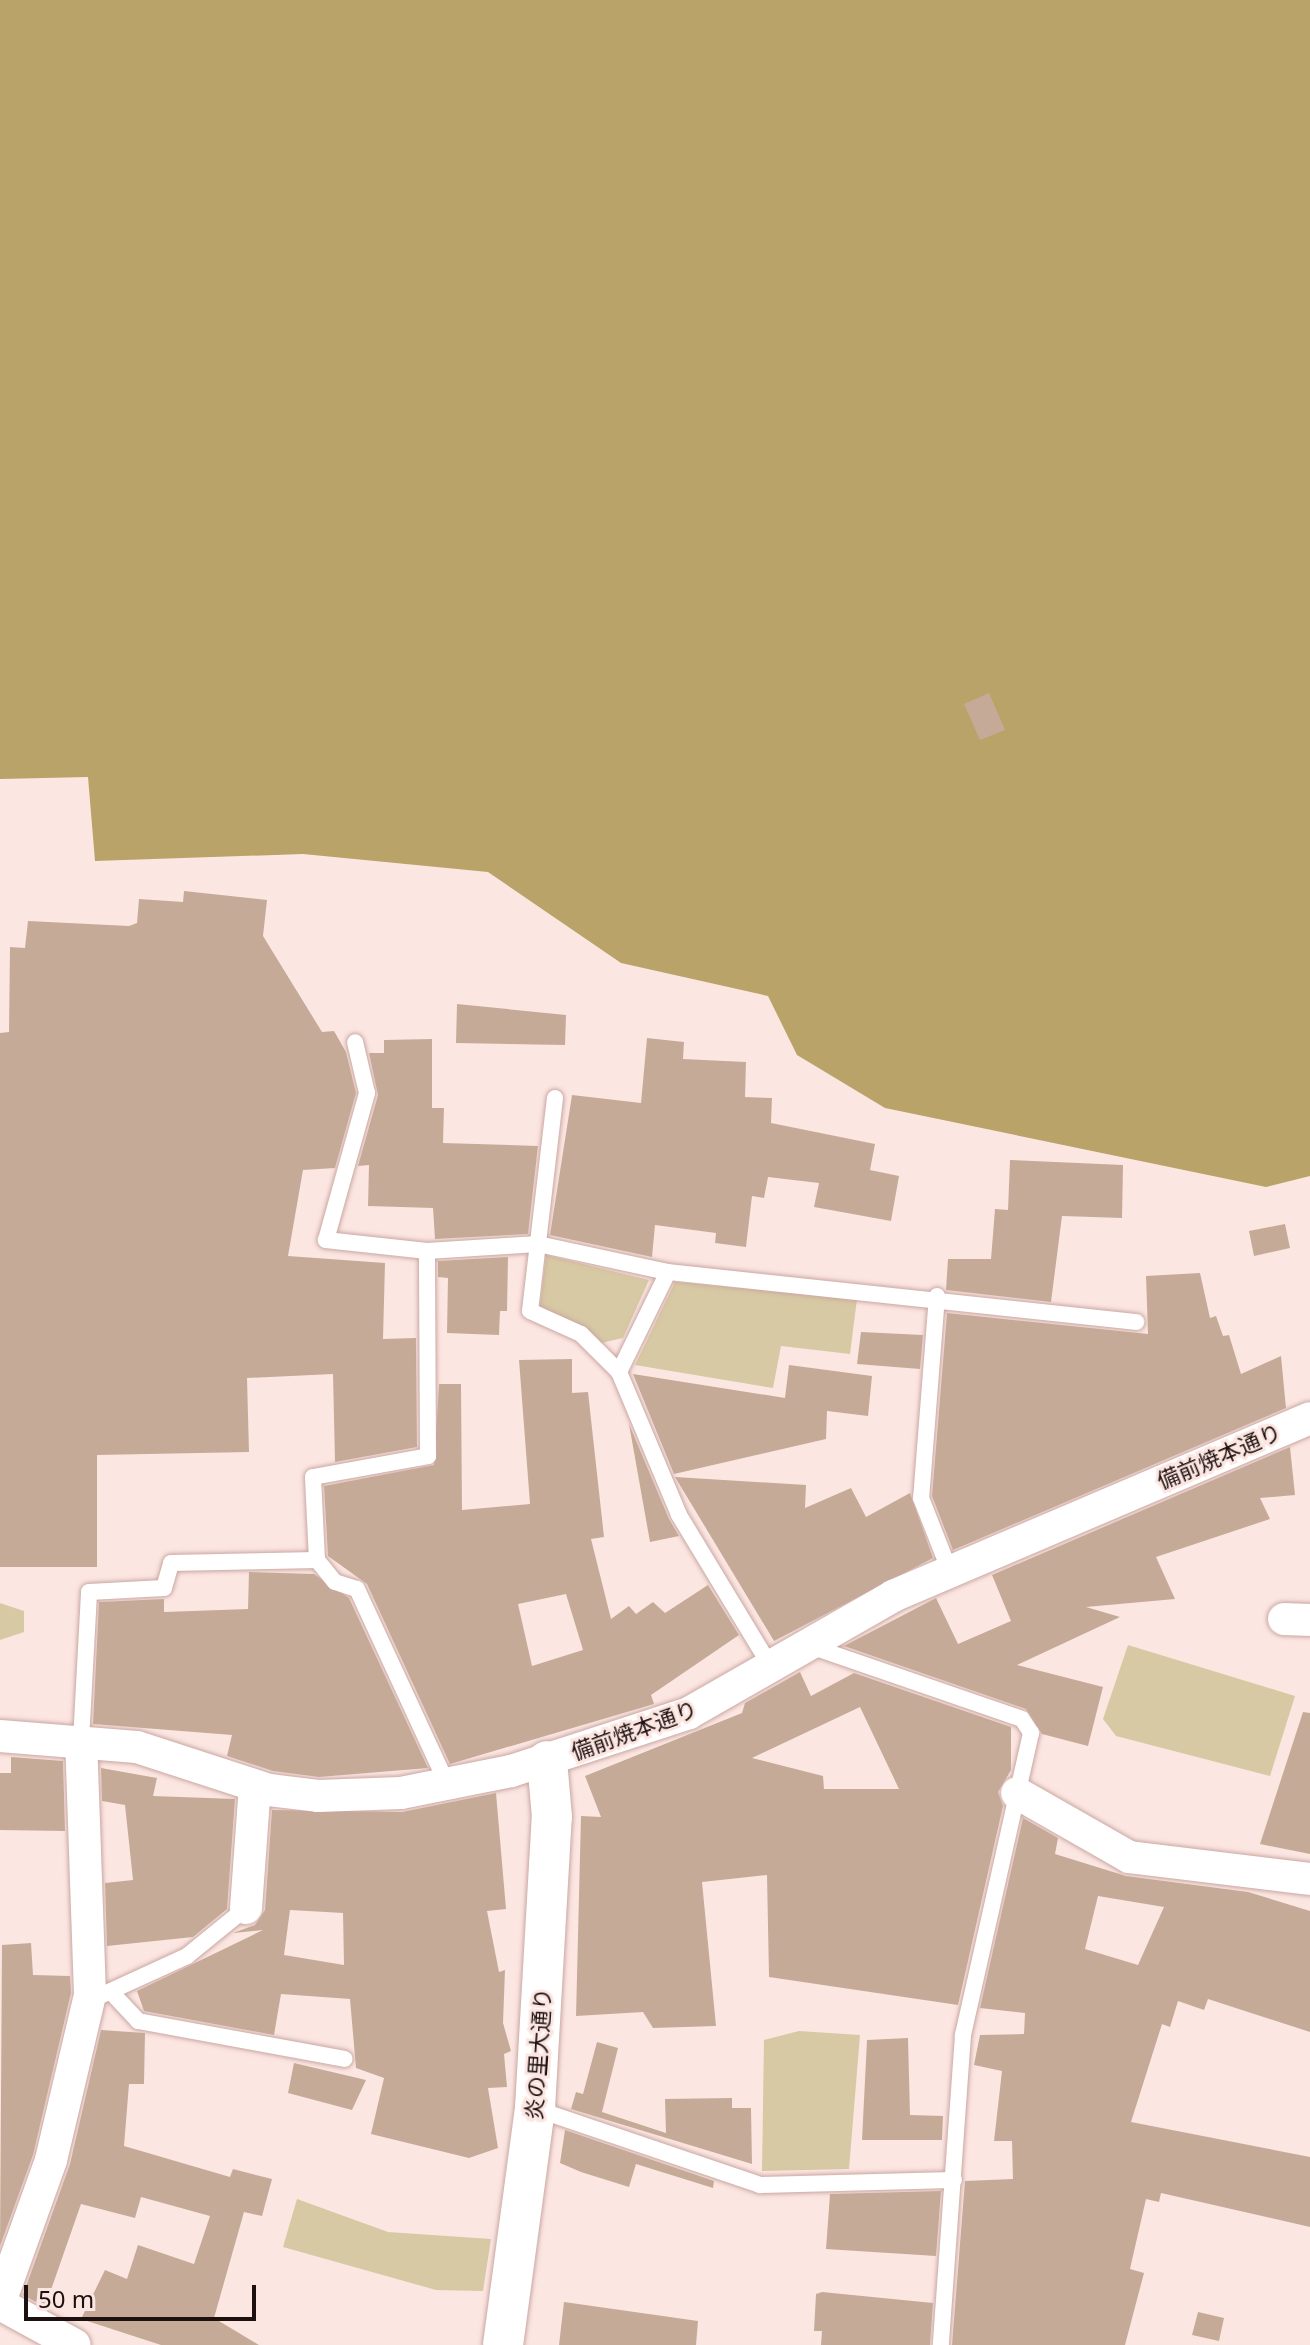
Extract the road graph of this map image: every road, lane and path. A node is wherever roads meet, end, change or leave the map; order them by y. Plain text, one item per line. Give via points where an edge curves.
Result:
1 (355, 1042) dead end
2 (555, 1098) dead end
3 (538, 1244) junction
4 (427, 1251) junction
5 (668, 1272) junction
6 (937, 1296) junction
7 (1136, 1322) dead end
8 (619, 1372) junction
9 (1310, 1418) edge
10 (317, 1560) junction
11 (949, 1569) junction
12 (809, 1645) junction
13 (771, 1667) junction
14 (0, 1736) edge
15 (81, 1741) junction
16 (547, 1761) junction
17 (447, 1784) junction
18 (255, 1786) junction
19 (1017, 1793) junction
20 (1310, 1879) edge
21 (246, 1908) joint
22 (102, 1995) junction
23 (345, 2059) dead end
24 (535, 2108) junction
25 (954, 2180) junction
26 (0, 2303) edge
27 (75, 2345) edge
28 (503, 2345) edge
29 (941, 2345) edge

1 - 4 lane via 367,1093 326,1240
2 - 3 lane
3 - 4 lane
3 - 5 lane
3 - 8 lane via 530,1311 581,1334
4 - 10 lane via 428,1456 313,1477
5 - 6 lane
5 - 8 lane
6 - 7 lane
6 - 11 lane via 921,1498
8 - 13 lane via 679,1515
9 - 11 street, 備前焼本通り
10 - 15 lane via 171,1563 164,1588 89,1592
10 - 17 lane via 335,1582 357,1589
11 - 12 street, 備前焼本通り
12 - 13 street, 備前焼本通り
12 - 19 lane via 1022,1719 1031,1733
13 - 16 street, 備前焼本通り via 689,1713
14 - 15 street, 備前焼本通り
15 - 18 street, 備前焼本通り via 137,1747
15 - 22 street
16 - 17 street, 備前焼本通り
16 - 24 street, 炎の里大通り via 552,1817
17 - 18 street, 備前焼本通り via 318,1796
18 - 21 street
19 - 20 street via 1129,1857
19 - 25 lane via 963,2035
21 - 22 lane via 187,1956
22 - 23 lane via 138,2021
22 - 26 street
24 - 25 lane via 760,2185
24 - 28 street, 炎の里大通り
25 - 29 lane
26 - 27 street

